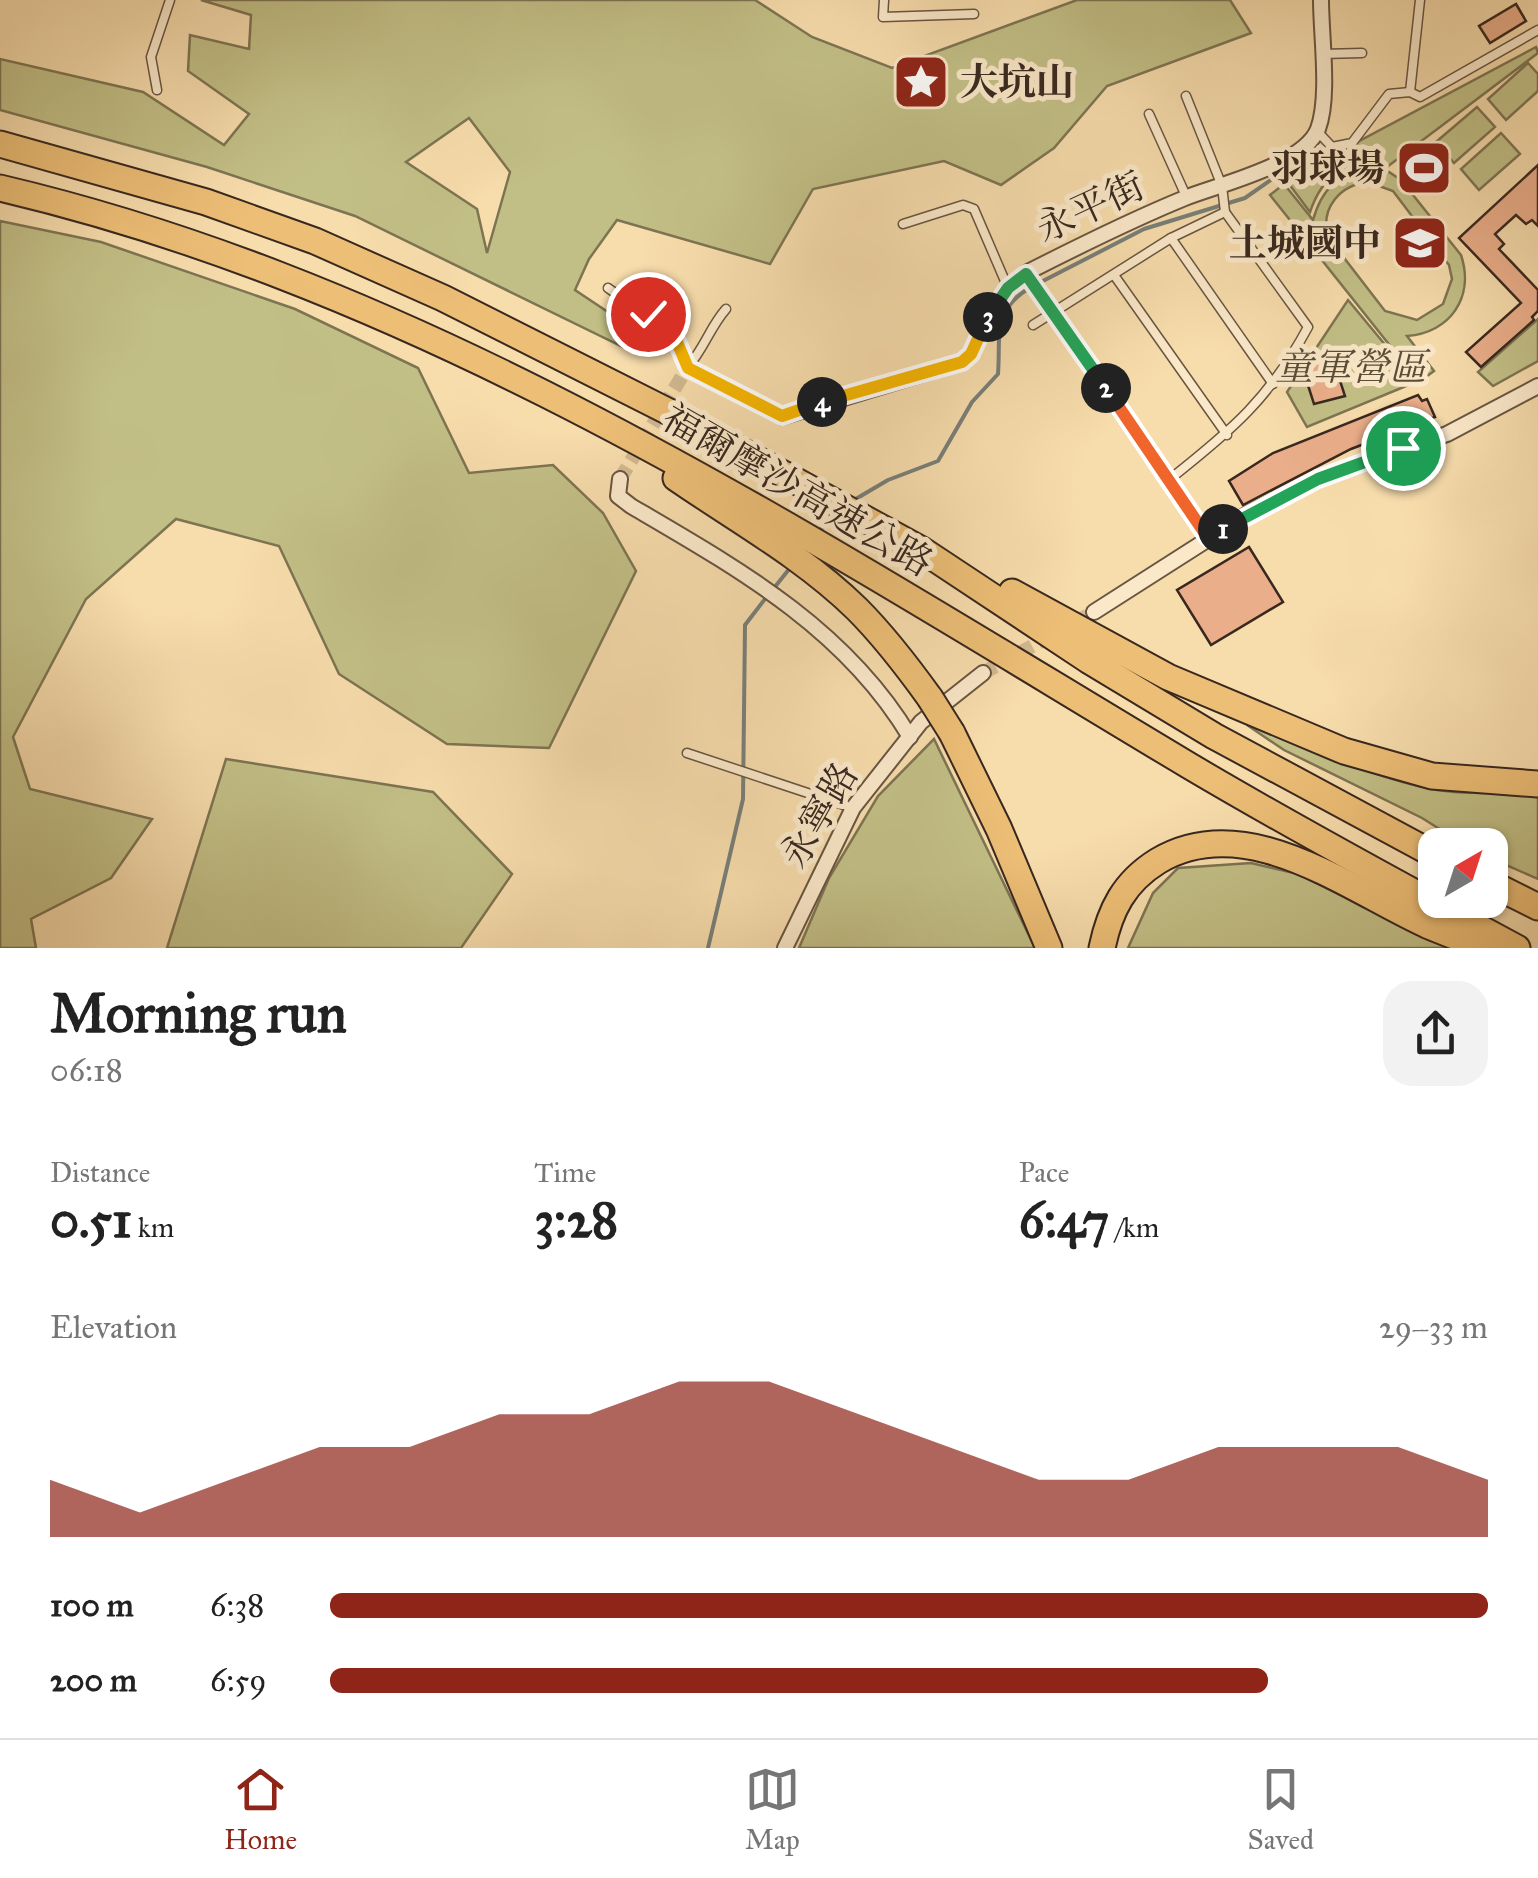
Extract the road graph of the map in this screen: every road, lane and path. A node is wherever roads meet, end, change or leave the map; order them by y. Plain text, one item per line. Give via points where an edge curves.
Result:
1 (170, 0) edge
2 (884, 0) edge
3 (1321, 0) edge
4 (1420, 0) edge
5 (974, 14) dead end
6 (1538, 30) edge
7 (1362, 53) dead end
8 (1322, 54) junction
9 (158, 90) dead end
10 (1410, 92) junction
11 (1186, 96) dead end
12 (1149, 114) dead end
13 (1317, 131) junction
14 (0, 144) edge
15 (1222, 186) junction
16 (0, 188) edge
17 (1187, 198) junction
18 (1225, 212) junction
19 (903, 224) dead end
20 (1170, 238) junction
21 (1026, 274) junction
22 (1114, 275) junction
23 (608, 288) dead end
24 (1008, 288) junction
25 (726, 309) dead end
26 (1052, 312) junction
27 (1033, 324) dead end
28 (688, 368) junction
29 (1273, 384) junction
30 (1538, 386) edge
31 (1226, 435) junction
32 (620, 479) dead end
33 (1170, 479) junction
34 (1208, 538) junction
35 (805, 549) junction
36 (922, 550) junction
37 (1094, 612) tunnel mouth
38 (983, 673) tunnel mouth
39 (925, 710) junction
40 (910, 736) junction
41 (1310, 736) junction
42 (687, 753) dead end
43 (1538, 766) edge
44 (1538, 784) edge
45 (854, 808) junction
46 (1418, 846) edge
47 (1508, 892) edge
48 (1538, 907) edge
49 (785, 948) edge
50 (1049, 948) edge
51 (1102, 948) edge
52 (1486, 948) edge
53 (1518, 948) edge

1 - 9 lane via 151,57
2 - 5 lane via 883,17
3 - 8 street
4 - 10 lane
6 - 10 lane via 1420,97
7 - 8 lane
8 - 13 street
10 - 13 lane via 1389,94 1352,143 1332,147
11 - 15 lane
12 - 17 lane
13 - 15 street, 永平街 via 1288,157
14 - 36 highway, 福爾摩沙高速公路 via 206,202 315,241 686,420
15 - 17 street, 永平街
15 - 18 lane
16 - 35 highway via 182,240 430,336
17 - 21 street, 永平街
18 - 20 lane
18 - 29 lane via 1308,327
19 - 24 lane via 964,205 974,209
20 - 22 lane
20 - 29 lane
21 - 24 street, 永平街
21 - 26 street
22 - 26 lane
22 - 31 lane
23 - 28 lane via 674,335
24 - 28 street, 永平街 via 962,362 782,416
25 - 28 lane
26 - 27 lane
26 - 33 street
29 - 31 lane
30 - 34 street via 1447,434 1318,479
31 - 33 lane
32 - 40 street via 618,496 630,506 779,595 822,630 889,702
33 - 34 street
34 - 37 street
35 - 39 highway via 897,652
35 - 53 highway, 福爾摩沙高速公路
36 - 41 highway via 1168,676
36 - 46 highway, 福爾摩沙高速公路 via 1214,736
38 - 39 street, 永寧路
39 - 40 street, 永寧路
39 - 50 highway, bridge via 952,733
40 - 45 street, 永寧路
41 - 43 highway via 1414,761
41 - 44 highway via 1432,776
42 - 45 lane
45 - 49 street, 永寧路
47 - 48 highway
51 - 52 highway via 1108,917 1125,888 1177,850 1208,844 1307,864

